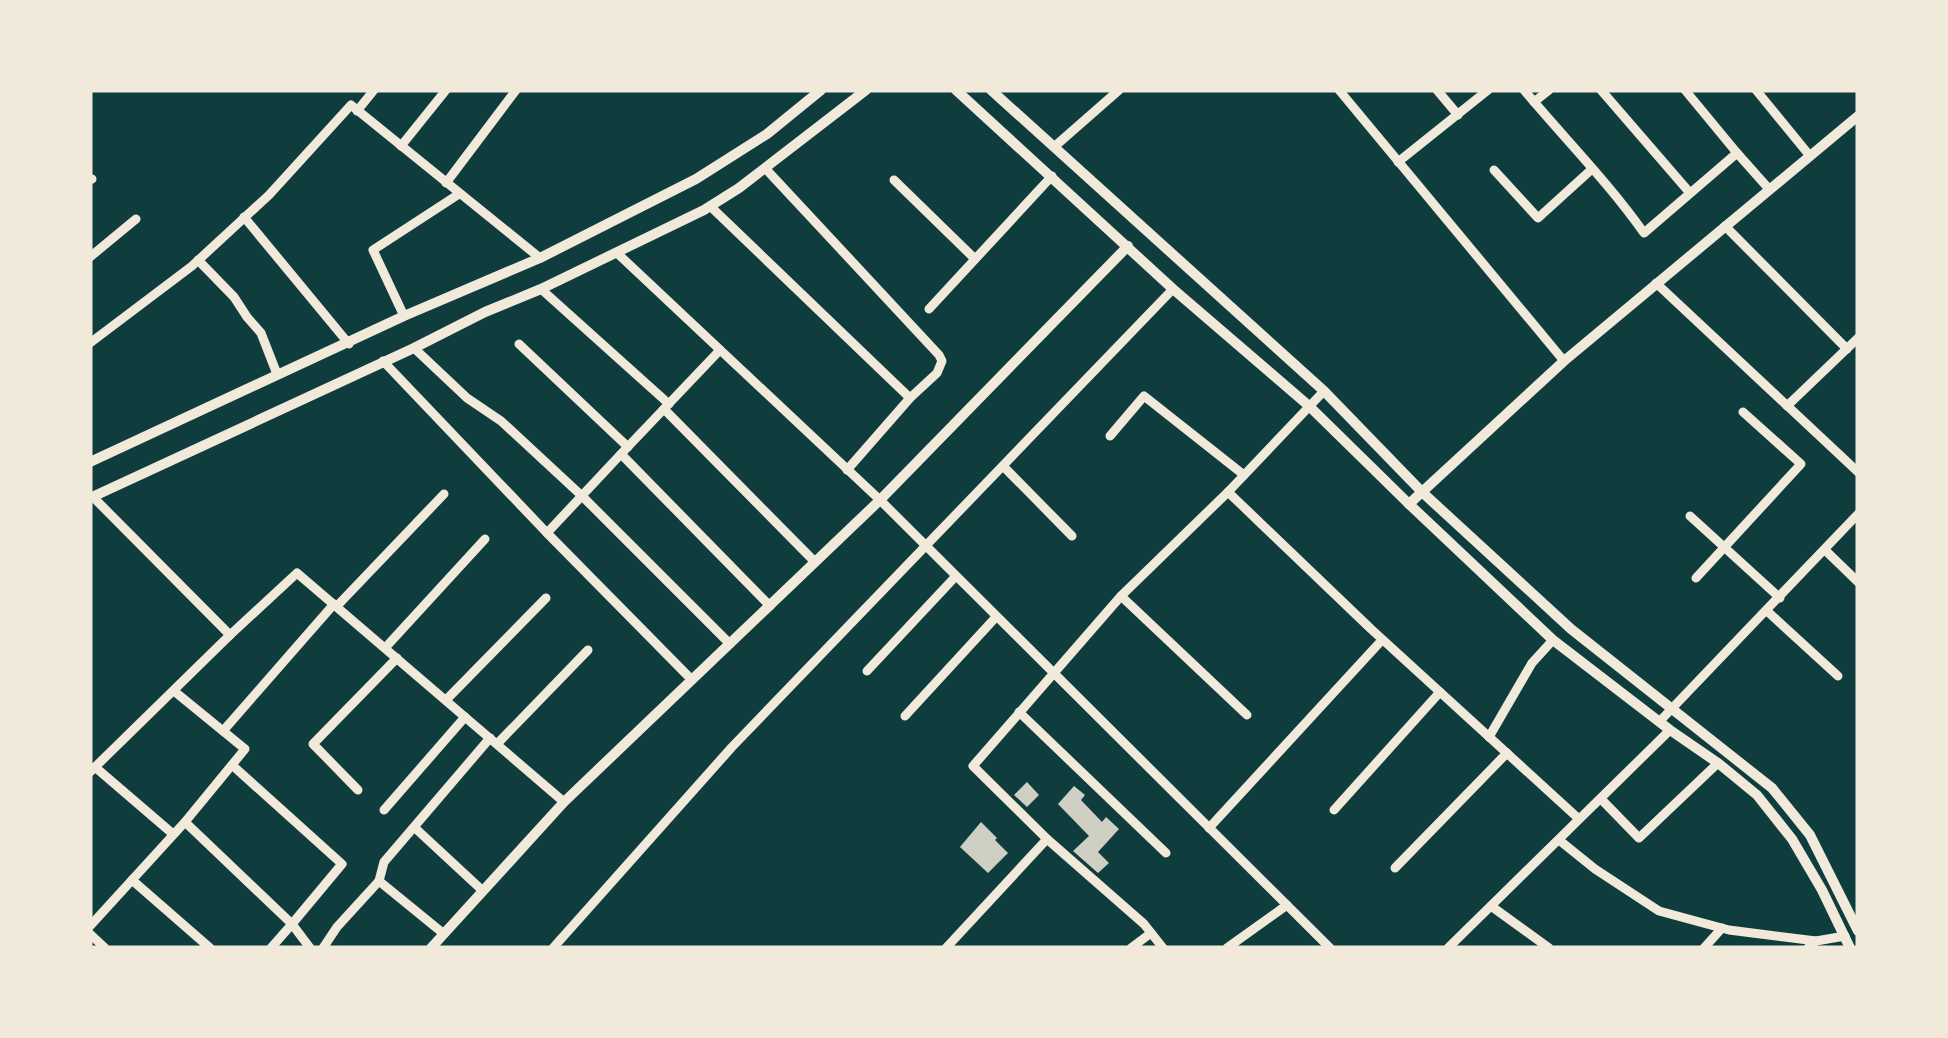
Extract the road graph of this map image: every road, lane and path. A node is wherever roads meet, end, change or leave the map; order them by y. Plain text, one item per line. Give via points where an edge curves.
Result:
1 (374, 90) edge
2 (446, 90) edge
3 (516, 90) edge
4 (821, 90) edge
5 (866, 90) edge
6 (956, 90) edge
7 (991, 90) edge
8 (1119, 90) edge
9 (1339, 90) edge
10 (1437, 90) edge
11 (1488, 90) edge
12 (1524, 90) edge
13 (1549, 90) edge
14 (1601, 90) edge
15 (1685, 90) edge
16 (1756, 90) edge
17 (1534, 102) junction
18 (358, 111) junction
19 (1458, 115) junction
20 (1858, 116) edge
21 (401, 146) junction
22 (1054, 146) junction
23 (1737, 153) junction
24 (1810, 156) junction
25 (1398, 162) junction
26 (765, 168) junction
27 (1592, 169) junction
28 (1494, 170) dead end
29 (1052, 176) junction
30 (894, 180) dead end
31 (446, 183) junction
32 (1769, 190) junction
33 (1690, 193) junction
34 (459, 194) junction
35 (710, 206) junction
36 (244, 218) junction
37 (136, 219) dead end
38 (1725, 226) junction
39 (1128, 246) junction
40 (617, 252) junction
41 (90, 257) edge
42 (540, 258) junction
43 (198, 260) junction
44 (975, 260) junction
45 (1656, 283) junction
46 (1173, 288) junction
47 (542, 290) junction
48 (930, 308) dead end
49 (404, 316) junction
50 (1858, 338) edge
51 (90, 343) edge
52 (349, 344) junction
53 (520, 344) dead end
54 (414, 348) junction
55 (1846, 349) junction
56 (720, 350) junction
57 (382, 361) junction
58 (1564, 362) junction
59 (277, 374) junction
60 (1324, 391) junction
61 (910, 398) junction
62 (667, 406) junction
63 (1309, 406) junction
64 (1787, 406) junction
65 (1743, 412) dead end
66 (1110, 436) dead end
67 (624, 450) junction
68 (1858, 456) edge
69 (90, 462) edge
70 (1849, 464) junction
71 (1003, 466) junction
72 (848, 470) junction
73 (1858, 472) edge
74 (1244, 475) junction
75 (1228, 492) junction
76 (1422, 492) junction
77 (444, 494) dead end
78 (582, 496) junction
79 (91, 498) edge
80 (880, 500) junction
81 (1408, 504) junction
82 (1858, 514) edge
83 (1690, 516) dead end
84 (548, 533) junction
85 (1072, 536) dead end
86 (485, 538) dead end
87 (926, 546) junction
88 (1724, 547) junction
89 (1825, 550) junction
90 (815, 562) junction
91 (956, 576) junction
92 (1696, 578) dead end
93 (1858, 582) edge
94 (1121, 596) junction
95 (546, 598) dead end
96 (1780, 598) junction
97 (335, 605) junction
98 (770, 606) junction
99 (1767, 611) junction
100 (996, 616) junction
101 (230, 635) junction
102 (1382, 640) junction
103 (1553, 640) junction
104 (730, 644) junction
105 (385, 648) junction
106 (588, 650) dead end
107 (397, 658) junction
108 (867, 671) dead end
109 (1053, 674) junction
110 (1838, 676) dead end
111 (692, 680) junction
112 (174, 691) junction
113 (1440, 692) junction
114 (446, 700) junction
115 (1671, 709) junction
116 (1020, 712) junction
117 (1247, 715) dead end
118 (905, 716) dead end
119 (465, 717) junction
120 (1660, 722) junction
121 (1670, 730) junction
122 (222, 731) junction
123 (1489, 737) junction
124 (494, 741) junction
125 (1507, 753) junction
126 (1718, 762) junction
127 (232, 765) junction
128 (93, 770) edge
129 (358, 790) dead end
130 (1600, 799) junction
131 (564, 802) junction
132 (384, 810) dead end
133 (1334, 810) dead end
134 (1579, 820) junction
135 (185, 822) junction
136 (414, 826) junction
137 (1209, 828) junction
138 (173, 834) junction
139 (1048, 839) junction
140 (1558, 840) junction
141 (1166, 853) dead end
142 (1394, 868) dead end
143 (132, 880) junction
144 (378, 881) junction
145 (483, 891) junction
146 (1287, 905) junction
147 (1492, 906) junction
148 (292, 924) junction
149 (90, 926) edge
150 (1722, 928) junction
151 (1858, 931) edge
152 (1150, 933) junction
153 (90, 934) edge
154 (444, 934) junction
155 (1845, 936) junction
156 (1812, 945) edge
157 (1455, 946) edge
158 (105, 948) edge
159 (210, 948) edge
160 (271, 948) edge
161 (310, 948) edge
162 (323, 948) edge
163 (431, 948) edge
164 (553, 948) edge
165 (946, 948) edge
166 (1131, 948) edge
167 (1163, 948) edge
168 (1227, 948) edge
169 (1330, 948) edge
170 (1549, 948) edge
171 (1704, 948) edge
172 (1850, 948) edge

1 - 18 street
2 - 21 street
3 - 31 street
4 - 42 street via 696,179
5 - 26 street
6 - 29 street
7 - 22 street
8 - 22 street
9 - 25 street
10 - 19 street
11 - 19 street
12 - 17 street
13 - 17 street
14 - 33 street
15 - 23 street
16 - 24 street
17 - 27 street
18 - 21 street
18 - 36 street via 351,106
19 - 25 street
20 - 24 street
21 - 31 street
22 - 60 street
23 - 32 street
23 - 33 street
24 - 32 street
25 - 58 street
26 - 35 street
26 - 61 street via 939,356 940,368
27 - 28 street via 1538,218
27 - 33 street via 1644,233
29 - 39 street
29 - 44 street
30 - 44 street
31 - 34 street
32 - 38 street
34 - 42 street
34 - 49 street via 373,250
35 - 40 street
35 - 61 street
36 - 43 street
36 - 52 street
37 - 41 street
38 - 45 street
38 - 55 street
39 - 46 street
39 - 80 street
40 - 47 street
40 - 56 street
42 - 49 street
43 - 51 street
43 - 59 street via 261,332
44 - 48 street
45 - 58 street
45 - 64 street
46 - 63 street
46 - 71 street
47 - 54 street
47 - 62 street
49 - 52 street
50 - 55 street
52 - 59 street
53 - 67 street
54 - 57 street
54 - 78 street
55 - 64 street
56 - 62 street
56 - 72 street
57 - 79 street
57 - 84 street
58 - 76 street
59 - 69 street
60 - 63 street
60 - 76 street
61 - 72 street
62 - 67 street
62 - 90 street
63 - 74 street
63 - 81 street
64 - 70 street
65 - 88 street via 1801,464
66 - 74 street via 1144,396
67 - 78 street
67 - 98 street
68 - 70 street
70 - 73 street
71 - 85 street
71 - 87 street
72 - 80 street
74 - 75 street
75 - 94 street
75 - 102 street
76 - 81 street
76 - 115 street via 1571,629
77 - 97 street
78 - 84 street
78 - 104 street
79 - 101 street
80 - 87 street
80 - 90 street
81 - 103 street
82 - 89 street
83 - 88 street
84 - 111 street
86 - 105 street
87 - 91 street
87 - 164 street via 732,746
88 - 92 street
88 - 96 street
89 - 93 street
89 - 96 street
90 - 98 street
91 - 100 street
91 - 108 street
94 - 109 street
94 - 117 street
95 - 114 street
96 - 99 street
97 - 101 street via 298,573
97 - 105 street
97 - 122 street
98 - 104 street
99 - 110 street
99 - 115 street
100 - 109 street
100 - 118 street
101 - 112 street
102 - 113 street
102 - 137 street
103 - 120 street
103 - 123 street
104 - 111 street
105 - 107 street
106 - 124 street
107 - 114 street
107 - 129 street via 313,744
109 - 116 street
109 - 137 street
111 - 131 street
112 - 122 street
112 - 128 street
113 - 123 street
113 - 133 street
114 - 119 street
115 - 120 street
115 - 151 street via 1759,776 1797,816
116 - 139 street via 973,766
116 - 141 street
119 - 124 street
119 - 132 street
120 - 121 street
121 - 126 street
121 - 130 street
122 - 127 street via 245,749
123 - 125 street
124 - 131 street
124 - 136 street
125 - 134 street
125 - 142 street
126 - 130 street via 1639,838
126 - 155 street via 1792,839
127 - 135 street
127 - 148 street via 342,864
128 - 138 street
130 - 134 street
131 - 145 street
134 - 140 street
135 - 138 street
135 - 148 street
136 - 144 street via 384,862
136 - 145 street
137 - 146 street
138 - 143 street
139 - 152 street
139 - 165 street
140 - 147 street
140 - 150 street via 1659,911
143 - 149 street
143 - 159 street
144 - 154 street
144 - 162 street
145 - 154 street
146 - 168 street
146 - 169 street
147 - 157 street
147 - 170 street
148 - 160 street
148 - 161 street
150 - 156 street
150 - 171 street
152 - 166 street
152 - 167 street
153 - 158 street
154 - 163 street
155 - 156 street
155 - 172 street

